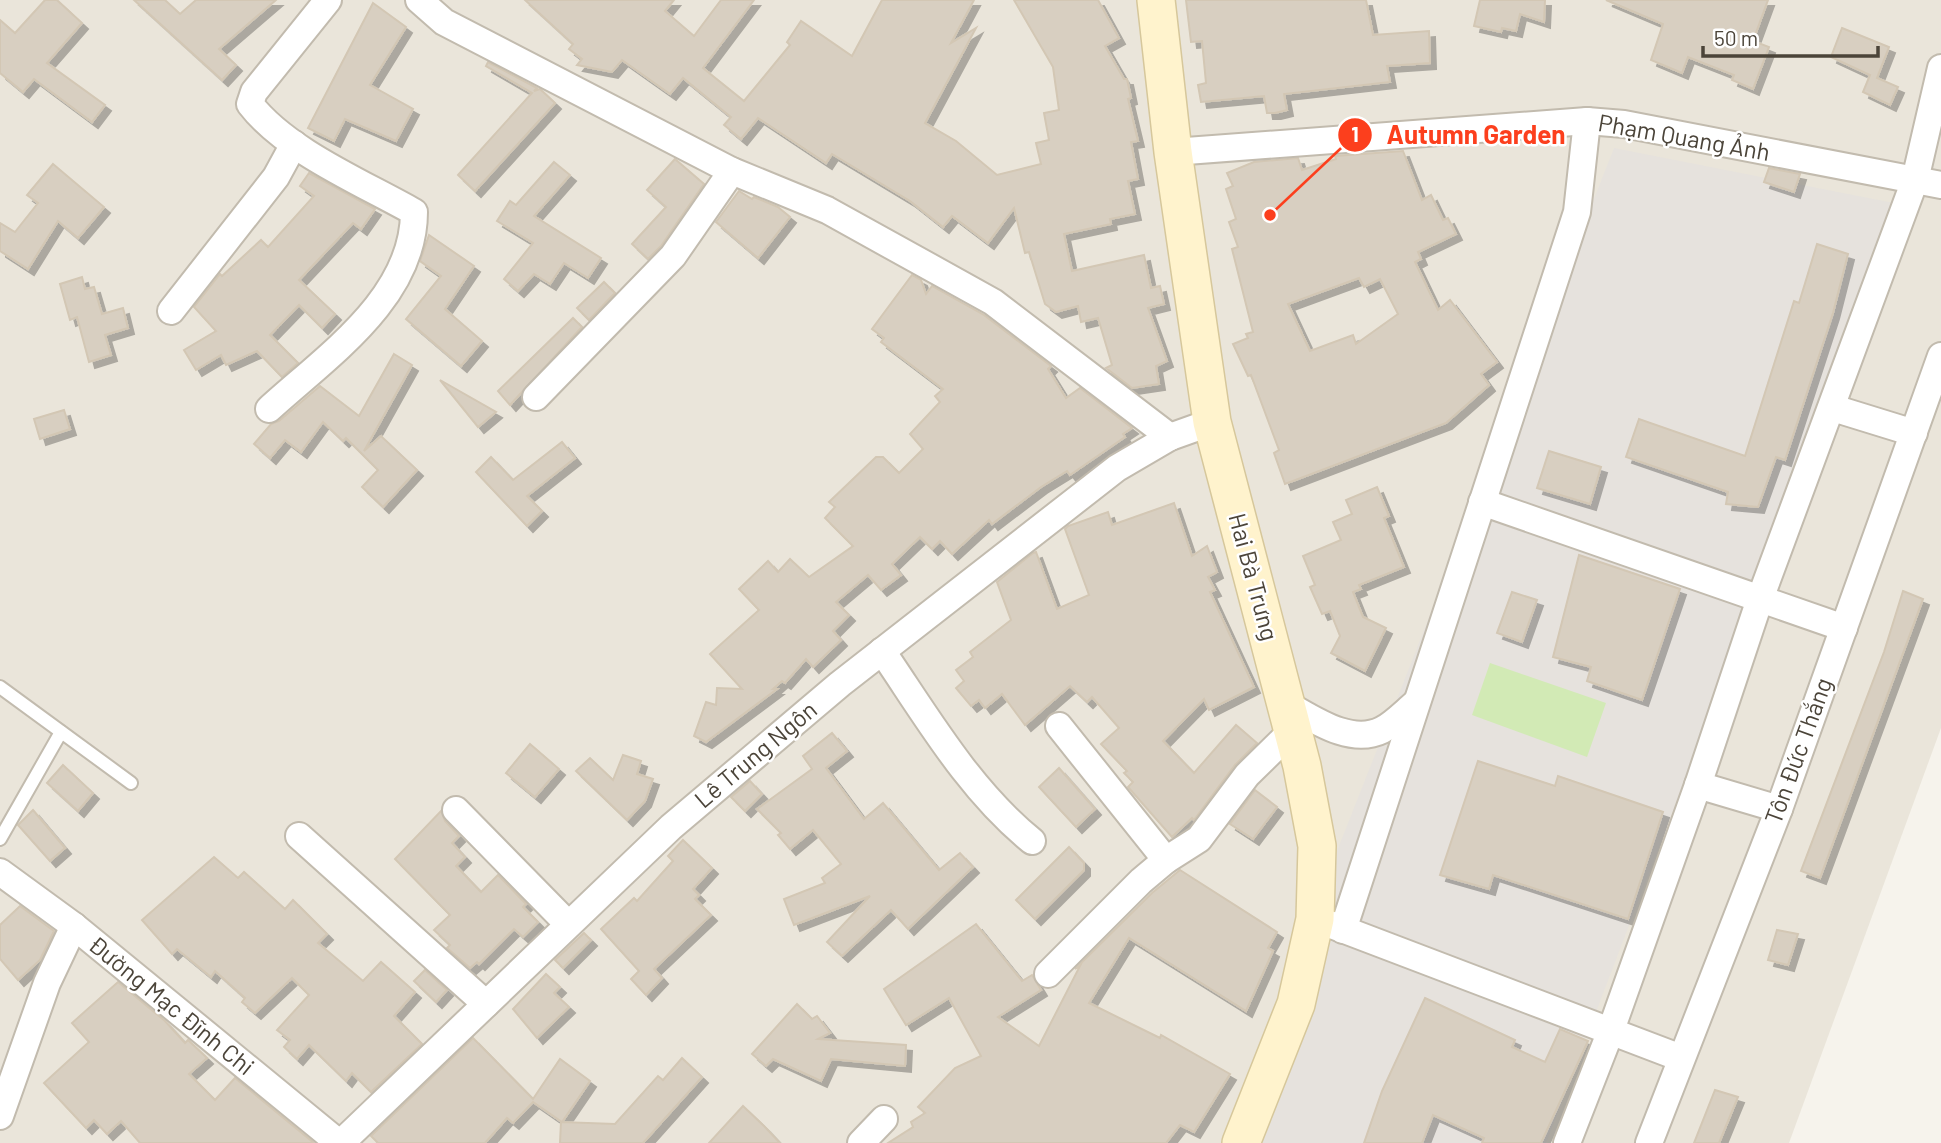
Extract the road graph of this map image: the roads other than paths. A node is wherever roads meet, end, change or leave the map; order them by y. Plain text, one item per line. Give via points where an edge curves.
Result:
1 (328, 0) edge
2 (419, 0) edge
3 (1156, 0) edge
4 (1941, 68) edge
5 (1587, 121) junction
6 (294, 144) junction
7 (1173, 152) junction
8 (732, 171) junction
9 (1928, 182) edge
10 (170, 311) dead end
11 (1941, 356) edge
12 (536, 397) dead end
13 (1833, 408) junction
14 (269, 409) dead end
15 (1212, 422) junction
16 (1914, 433) junction
17 (1170, 437) junction
18 (1482, 502) junction
19 (1760, 599) junction
20 (1844, 628) junction
21 (882, 651) junction
22 (0, 687) edge
23 (1416, 703) junction
24 (1289, 717) junction
25 (1059, 726) dead end
26 (61, 732) junction
27 (131, 783) dead end
28 (1698, 785) junction
29 (1779, 809) junction
30 (456, 810) dead end
31 (299, 836) dead end
32 (0, 839) edge
33 (1032, 841) dead end
34 (1166, 860) junction
35 (0, 872) edge
36 (568, 924) junction
37 (1329, 924) junction
38 (74, 926) junction
39 (1048, 974) dead end
40 (486, 1004) junction
41 (1610, 1033) junction
42 (1681, 1058) junction
43 (0, 1116) edge
44 (884, 1119) dead end
45 (340, 1143) edge
46 (861, 1143) edge
47 (1241, 1143) edge
48 (1567, 1143) edge
49 (1649, 1143) edge

1 - 6 street via 254,92 250,104
2 - 8 street via 444,22
3 - 7 main road, Hai Bà Trưng
4 - 9 street
5 - 7 street, Phạm Quang Ảnh
5 - 9 street, Phạm Quang Ảnh via 1624,124
5 - 18 street via 1577,212
6 - 10 street via 276,177
6 - 14 street via 414,212 414,234 408,256 375,312
7 - 15 main road, Hai Bà Trưng
8 - 12 street via 673,256
8 - 17 street via 827,210 993,303
9 - 13 street
11 - 16 street, Tôn Đức Thắng
13 - 16 street
13 - 19 street
15 - 17 street, Lê Trung Ngôn
15 - 24 main road, Hai Bà Trưng
16 - 20 street, Tôn Đức Thắng
17 - 21 street, Lê Trung Ngôn via 1117,468
18 - 19 street
18 - 23 street
19 - 20 street
19 - 28 street
20 - 29 street, Tôn Đức Thắng
21 - 33 street via 966,773 1003,818
21 - 36 street, Lê Trung Ngôn via 671,827
22 - 26 lane
23 - 24 street via 1381,731 1359,735
23 - 37 street
24 - 34 street via 1199,839
24 - 37 main road, Hai Bà Trưng
25 - 34 street
26 - 27 lane
26 - 32 lane
28 - 29 street
28 - 41 street
29 - 42 street, Tôn Đức Thắng
30 - 36 street
31 - 40 street
34 - 39 street
35 - 38 street, Đường Mạc Đĩnh Chi
36 - 40 street, Lê Trung Ngôn
37 - 41 street
37 - 47 main road, Hai Bà Trưng
38 - 43 street via 47,983
38 - 45 street, Đường Mạc Đĩnh Chi
40 - 45 street, Lê Trung Ngôn
41 - 42 street
41 - 48 street
42 - 49 street, Tôn Đức Thắng
44 - 46 street

